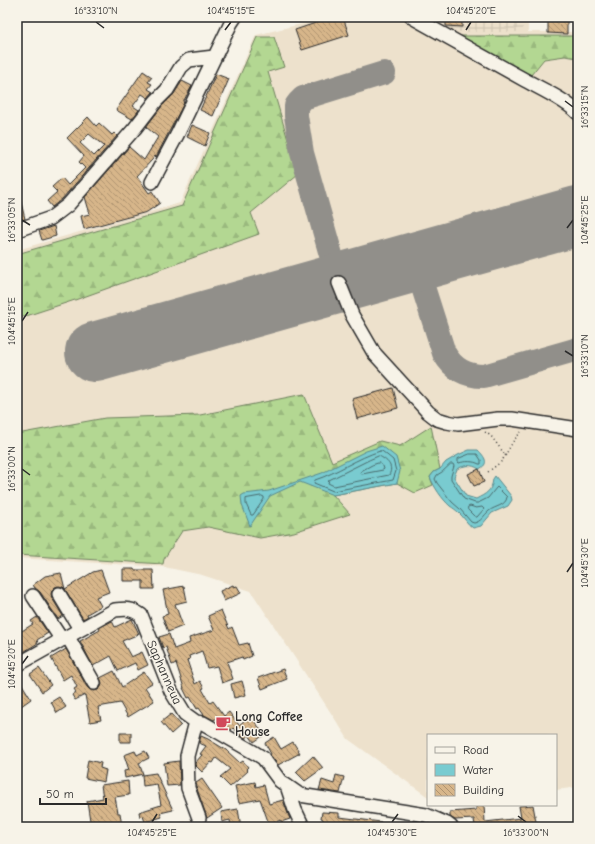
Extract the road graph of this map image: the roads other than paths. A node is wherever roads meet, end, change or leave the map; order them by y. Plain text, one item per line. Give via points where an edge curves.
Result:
1 (235, 17) edge
2 (412, 17) edge
3 (214, 57) junction
4 (578, 113) edge
5 (152, 182) dead end
6 (17, 230) edge
7 (339, 283) dead end
8 (578, 429) edge
9 (59, 594) dead end
10 (33, 596) dead end
11 (80, 629) junction
12 (65, 638) junction
13 (17, 665) edge
14 (94, 683) dead end
15 (196, 722) junction
16 (287, 786) junction
17 (199, 818) dead end
18 (303, 827) edge
19 (451, 827) edge

1 - 3 street
2 - 4 street via 539,87
3 - 5 street
3 - 6 street via 189,60 181,67 167,90 68,204 51,218
7 - 8 street via 352,315 374,353 437,419 458,424 512,419
9 - 11 street
10 - 12 street
11 - 12 street, Saphanneua
11 - 15 street, Saphanneua via 115,610 126,609 140,615 171,692 185,714
12 - 13 street, Saphanneua
12 - 14 street
15 - 16 street, Saphanneua via 263,758 280,781
15 - 17 street via 187,756 188,788
16 - 18 street
16 - 19 street, Saphanneua via 300,795 426,815

